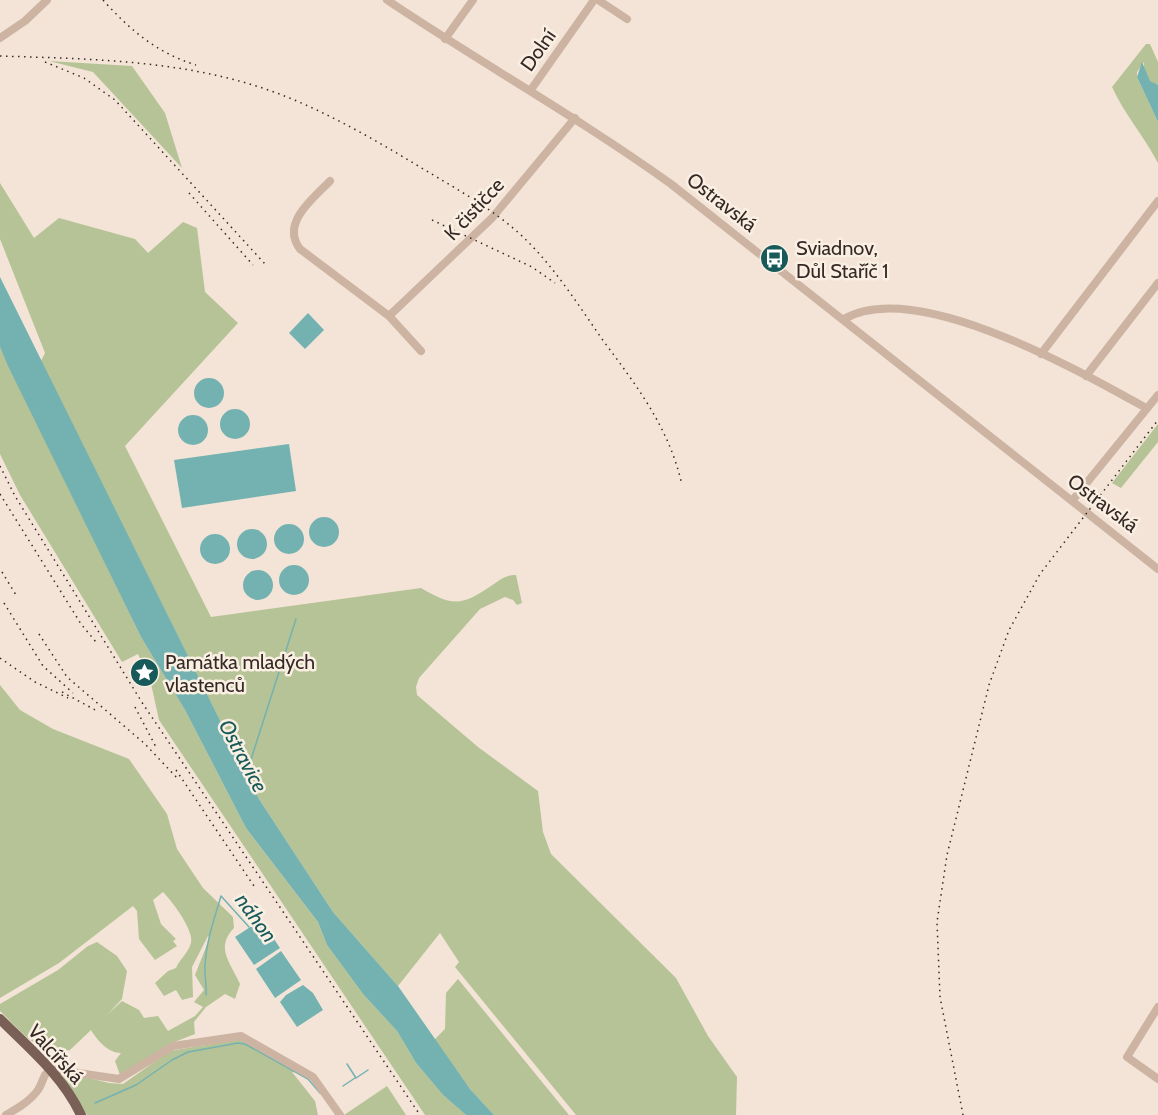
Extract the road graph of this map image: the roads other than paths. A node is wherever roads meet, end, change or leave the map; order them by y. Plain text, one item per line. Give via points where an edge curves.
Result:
1 (47, 0) edge
2 (387, 0) edge
3 (473, 0) edge
4 (596, 0) edge
5 (399, 3) edge
6 (627, 19) dead end
7 (0, 38) edge
8 (445, 39) junction
9 (530, 91) junction
10 (574, 118) junction
11 (330, 181) dead end
12 (1158, 201) edge
13 (1158, 283) edge
14 (389, 316) junction
15 (844, 319) junction
16 (422, 351) dead end
17 (1041, 354) junction
18 (1086, 376) junction
19 (1158, 395) edge
20 (1146, 408) junction
21 (1072, 501) junction
22 (1158, 569) edge
23 (1158, 1008) edge
24 (0, 1019) edge
25 (51, 1069) junction
26 (1158, 1079) edge
27 (6, 1115) edge
28 (81, 1115) edge
29 (340, 1115) edge

1 - 7 street
2 - 5 street, Ostravská
3 - 8 street
4 - 6 street, Dolní
4 - 9 street, Dolní
5 - 8 street, Ostravská
8 - 9 street, Ostravská
9 - 10 street, Ostravská
10 - 14 street, K čističce via 492,218
10 - 15 street, Ostravská via 671,184
11 - 14 street via 297,218 296,242
12 - 17 street
13 - 18 street
14 - 16 street
15 - 17 street via 874,309 917,312 981,327
15 - 21 street, Ostravská
17 - 18 street
18 - 20 street
19 - 20 street
20 - 21 street
21 - 22 street, Ostravská
23 - 26 street via 1127,1057
24 - 25 main road, Valcířská
25 - 27 street via 33,1095
25 - 28 main road, Valcířská
25 - 29 street via 119,1079 173,1046 241,1036 313,1077

